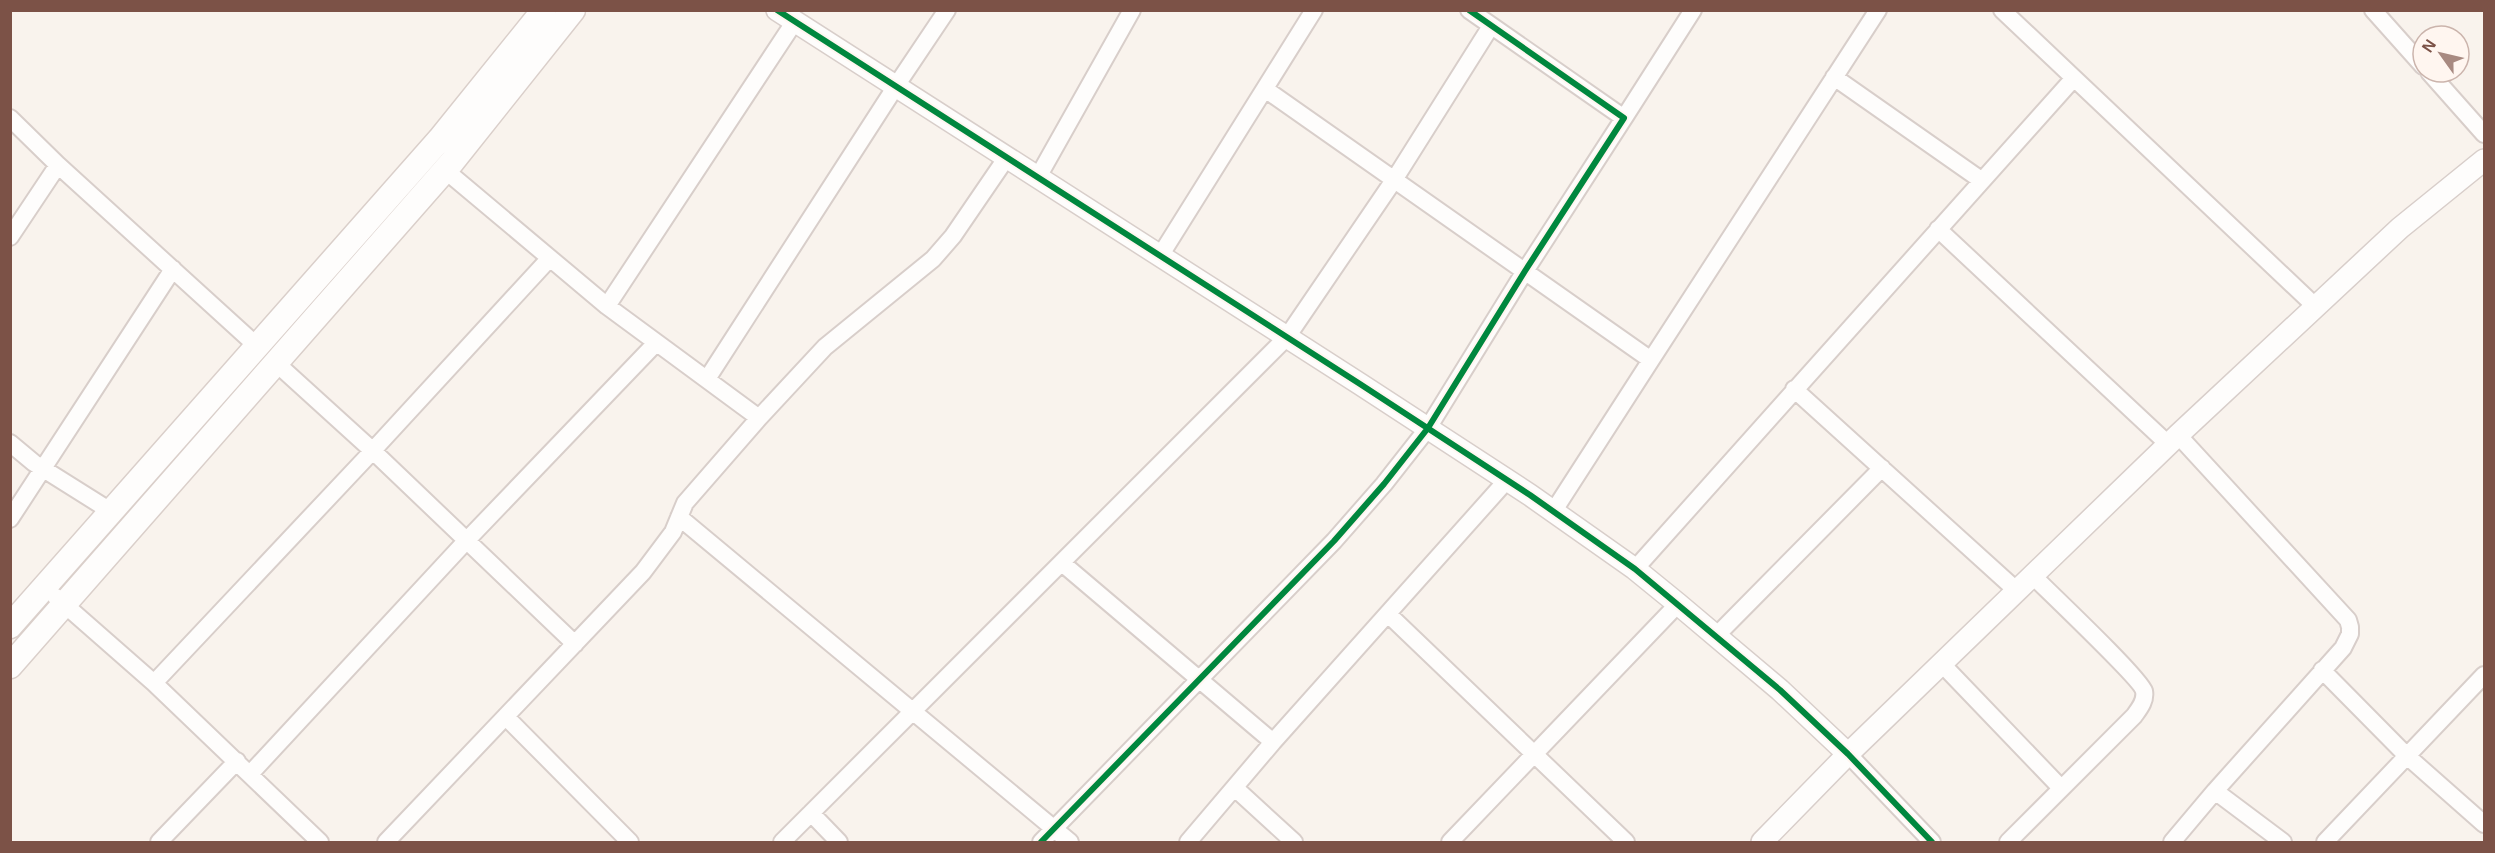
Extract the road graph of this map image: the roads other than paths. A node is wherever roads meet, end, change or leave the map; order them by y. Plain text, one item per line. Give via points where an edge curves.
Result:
1 (544, 10) edge
2 (573, 10) edge
3 (947, 10) edge
4 (1132, 10) edge
5 (1314, 10) edge
6 (1469, 10) edge
7 (1693, 10) edge
8 (1878, 10) edge
9 (2002, 10) edge
10 (2373, 10) edge
11 (786, 16) edge
12 (1491, 26) junction
13 (2411, 53) edge
14 (1834, 77) junction
15 (2074, 78) junction
16 (2439, 84) edge
17 (896, 86) junction
18 (1265, 89) junction
19 (10, 118) edge
20 (1624, 118) junction
21 (2484, 134) edge
22 (1007, 157) junction
23 (2484, 160) edge
24 (58, 165) junction
25 (445, 170) junction
26 (1038, 177) junction
27 (1394, 180) junction
28 (1981, 180) junction
29 (1938, 229) junction
30 (10, 237) edge
31 (1160, 256) junction
32 (549, 259) junction
33 (173, 269) junction
34 (1525, 271) junction
35 (607, 306) junction
36 (2315, 306) junction
37 (1287, 336) junction
38 (656, 343) junction
39 (257, 346) junction
40 (1651, 360) junction
41 (275, 362) junction
42 (707, 380) junction
43 (1794, 389) junction
44 (759, 418) junction
45 (1428, 428) junction
46 (2173, 440) junction
47 (10, 443) edge
48 (373, 451) junction
49 (1882, 468) junction
50 (43, 469) junction
51 (1507, 480) junction
52 (112, 512) junction
53 (1553, 512) junction
54 (679, 517) junction
55 (10, 519) edge
56 (467, 540) junction
57 (1062, 563) junction
58 (1635, 569) junction
59 (2032, 574) junction
60 (45, 586) junction
61 (2016, 590) junction
62 (65, 604) junction
63 (1678, 604) junction
64 (1388, 614) junction
65 (10, 626) edge
66 (1716, 636) junction
67 (575, 644) junction
68 (1941, 663) junction
69 (10, 666) edge
70 (2322, 670) junction
71 (2484, 675) edge
72 (1200, 679) junction
73 (154, 683) junction
74 (913, 713) junction
75 (506, 717) junction
76 (1273, 742) junction
77 (1848, 754) junction
78 (1534, 755) junction
79 (2407, 756) junction
80 (237, 761) junction
81 (250, 774) junction
82 (1234, 788) junction
83 (2061, 788) junction
84 (2215, 791) junction
85 (811, 813) junction
86 (2484, 824) edge
87 (1054, 829) junction
88 (159, 843) edge
89 (320, 843) edge
90 (386, 843) edge
91 (630, 843) edge
92 (782, 843) edge
93 (839, 843) edge
94 (1041, 843) edge
95 (1070, 843) edge
96 (1188, 843) edge
97 (1294, 843) edge
98 (1450, 843) edge
99 (1626, 843) edge
100 (1762, 843) edge
101 (1932, 843) edge
102 (2008, 843) edge
103 (2172, 843) edge
104 (2283, 843) edge
105 (2325, 843) edge

1 - 39 main road via 440,139
2 - 25 main road
3 - 17 street
4 - 26 street
5 - 18 street
6 - 12 street
7 - 20 street
8 - 14 street
9 - 15 street
10 - 13 street
11 - 17 street
11 - 35 street
12 - 20 street
12 - 27 street
14 - 28 street
14 - 40 street
15 - 28 street
15 - 36 street
16 - 21 street
17 - 22 street
17 - 42 street
18 - 27 street
18 - 31 street
19 - 24 street
20 - 34 street
22 - 26 street
22 - 44 street via 953,236 933,258 825,347
23 - 36 street via 2400,228
24 - 30 street
24 - 33 street
25 - 32 street
25 - 41 main road
26 - 31 street
27 - 34 street
27 - 37 street
28 - 29 street
29 - 43 street
29 - 46 street
31 - 37 street
32 - 35 street
32 - 48 street
33 - 39 street
33 - 50 street
34 - 40 street
34 - 45 street
35 - 38 street
36 - 46 street
37 - 45 street
37 - 57 street
38 - 42 street
38 - 56 street
39 - 52 main road
40 - 53 street
41 - 48 street
41 - 62 main road
42 - 44 street
43 - 49 street
43 - 58 street
44 - 54 street via 695,490
45 - 51 street
45 - 72 street via 1334,541
46 - 59 street
46 - 70 street via 2348,620 2347,640
47 - 50 street
48 - 56 street
48 - 73 street
49 - 61 street
49 - 66 street
50 - 52 street
50 - 55 street
51 - 53 street
51 - 64 street
52 - 60 main road
53 - 58 street
54 - 67 street via 673,532 643,572
54 - 74 street
56 - 67 street
56 - 81 street
57 - 72 street
57 - 74 street
58 - 63 street
59 - 61 street
59 - 83 street via 2145,693 2134,716
60 - 62 street
60 - 65 main road
61 - 68 street
62 - 69 main road
62 - 73 street
63 - 66 street
63 - 78 street
64 - 76 street
64 - 78 street
66 - 77 street
67 - 75 street
68 - 77 street
68 - 83 street
70 - 79 street
70 - 84 street
71 - 79 street
72 - 76 street
72 - 87 street
73 - 80 street
74 - 85 street
74 - 87 street
75 - 90 street
75 - 91 street
76 - 82 street
77 - 100 street
77 - 101 street
78 - 98 street
78 - 99 street
79 - 86 street
79 - 105 street
80 - 81 street
80 - 88 street
81 - 89 street
82 - 96 street
82 - 97 street
83 - 102 street
84 - 103 street
84 - 104 street
85 - 92 street
85 - 93 street
87 - 94 street
87 - 95 street

